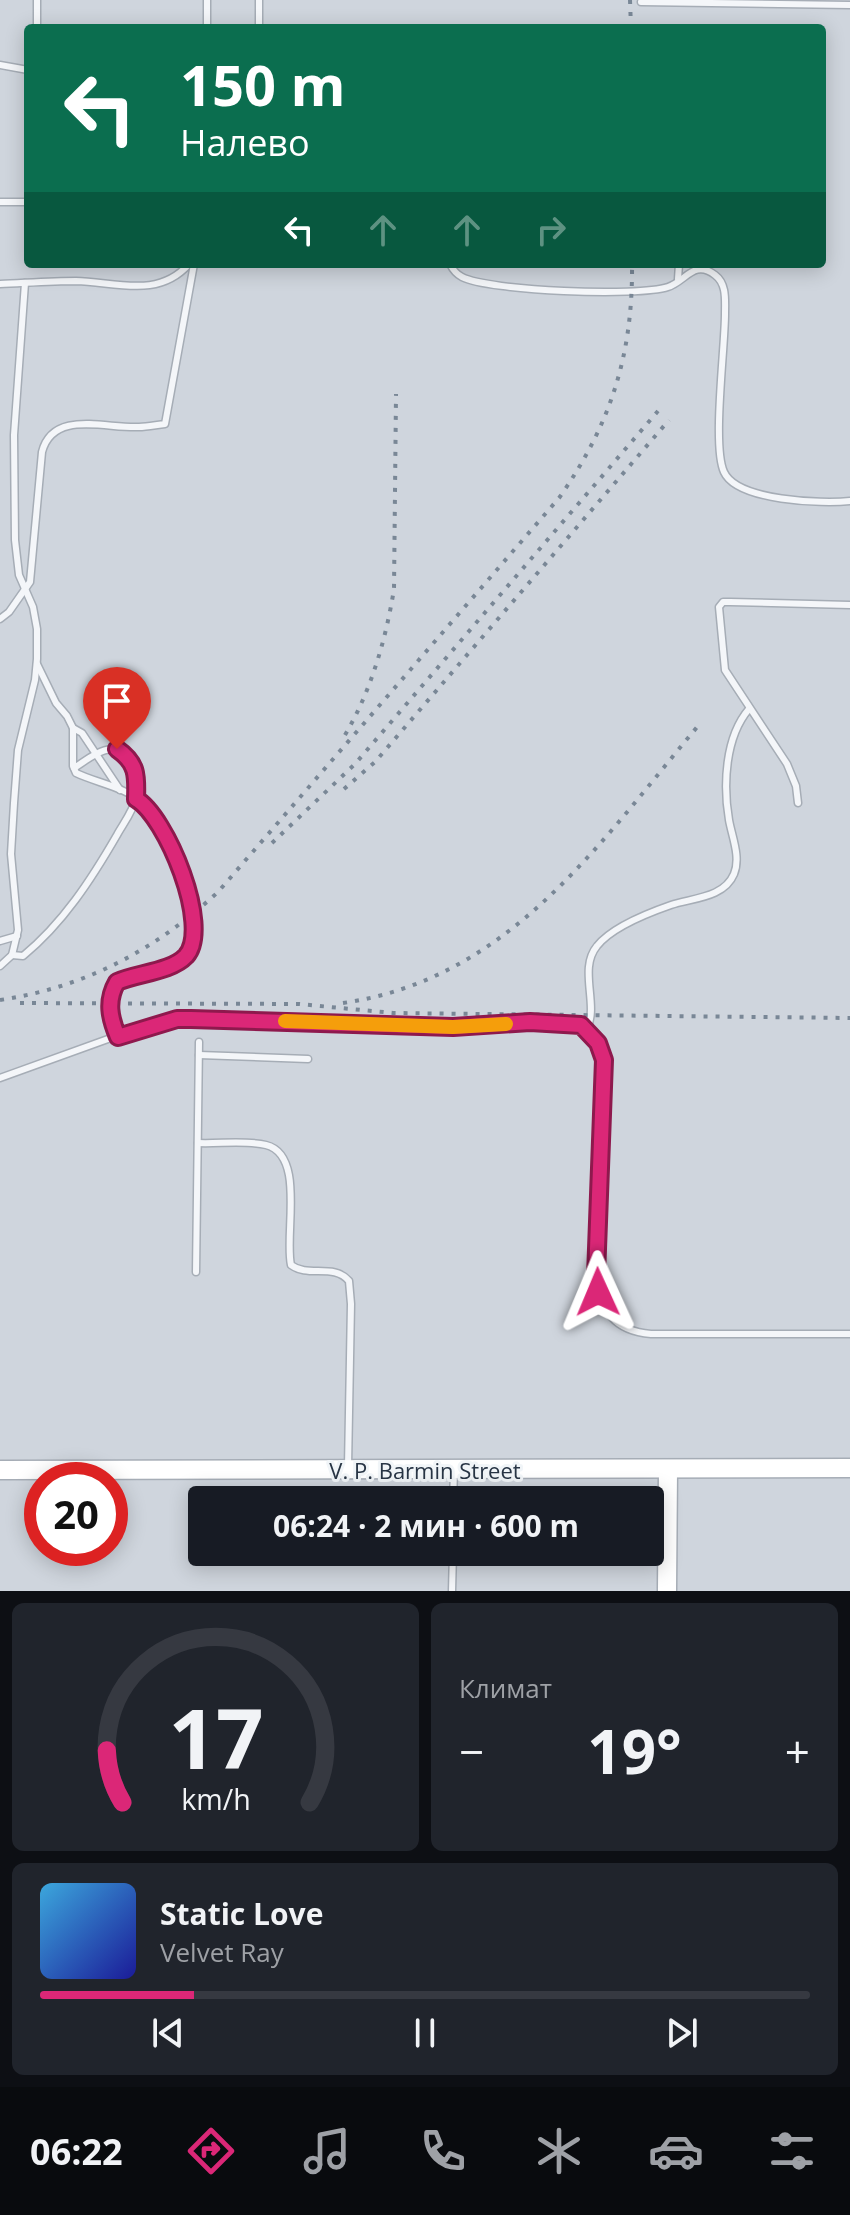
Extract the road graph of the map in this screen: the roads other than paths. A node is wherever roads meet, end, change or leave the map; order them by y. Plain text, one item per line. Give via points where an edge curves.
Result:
1 (37, 0) edge
2 (207, 0) edge
3 (259, 0) edge
4 (641, 2) edge
5 (850, 5) edge
6 (37, 24) edge
7 (207, 24) edge
8 (259, 24) edge
9 (0, 65) edge
10 (24, 69) edge
11 (0, 202) edge
12 (24, 202) edge
13 (187, 268) edge
14 (191, 268) edge
15 (453, 268) edge
16 (679, 268) edge
17 (678, 279) junction
18 (25, 283) junction
19 (0, 284) edge
20 (850, 501) edge
21 (26, 587) junction
22 (850, 605) edge
23 (0, 619) edge
24 (37, 662) junction
25 (749, 709) junction
26 (73, 728) junction
27 (97, 754) junction
28 (74, 768) junction
29 (120, 790) junction
30 (136, 799) junction
31 (798, 803) dead end
32 (17, 936) junction
33 (0, 941) edge
34 (12, 955) junction
35 (0, 966) edge
36 (587, 1029) junction
37 (118, 1037) junction
38 (199, 1042) dead end
39 (199, 1055) junction
40 (308, 1059) dead end
41 (0, 1078) edge
42 (198, 1143) junction
43 (196, 1272) dead end
44 (850, 1334) edge
45 (850, 1468) edge
46 (0, 1470) edge
47 (668, 1470) junction
48 (348, 1471) junction
49 (454, 1471) junction
50 (453, 1486) edge
51 (453, 1566) edge
52 (452, 1591) edge
53 (667, 1591) edge

1 - 6 lane
2 - 7 lane
3 - 8 lane
4 - 5 lane
9 - 10 lane
11 - 12 lane
13 - 18 lane via 155,285 128,288 91,281
14 - 21 lane via 165,424 75,424 53,432 44,444 33,564
15 - 17 lane via 465,278 505,288 632,291 669,287
16 - 17 lane
17 - 20 lane via 702,268 724,287 720,445 728,478 794,501
18 - 19 lane
18 - 21 lane via 14,435 16,563
21 - 23 lane
21 - 24 lane via 37,629
22 - 25 lane via 723,602 719,607 725,670
24 - 26 lane
24 - 32 lane via 18,750 14,803 11,854
25 - 31 lane via 787,764
25 - 36 lane via 729,758 727,803 737,862 733,876 714,894 669,906 610,934 597,946 591,956 592,1015
26 - 27 lane
26 - 28 lane
27 - 28 lane
27 - 29 lane
27 - 30 lane via 117,749 129,757
28 - 29 lane
29 - 30 lane
30 - 34 lane via 94,875 52,929 23,956
30 - 37 lane via 156,818 187,887 193,942 182,959 117,982 110,1004
32 - 33 lane
32 - 34 lane
34 - 35 lane
36 - 37 lane via 567,1023 453,1027 177,1019
36 - 44 lane via 604,1060 596,1276 601,1301 613,1320 634,1333
37 - 41 lane
38 - 39 lane
39 - 40 lane
39 - 42 lane
42 - 43 lane
42 - 48 lane via 262,1144 278,1150 289,1171 291,1265 338,1273 349,1281
45 - 47 street, V. P. Barmin Street
46 - 48 street, V. P. Barmin Street
47 - 49 street, V. P. Barmin Street
47 - 53 street
48 - 49 street, V. P. Barmin Street
49 - 50 lane
51 - 52 lane

